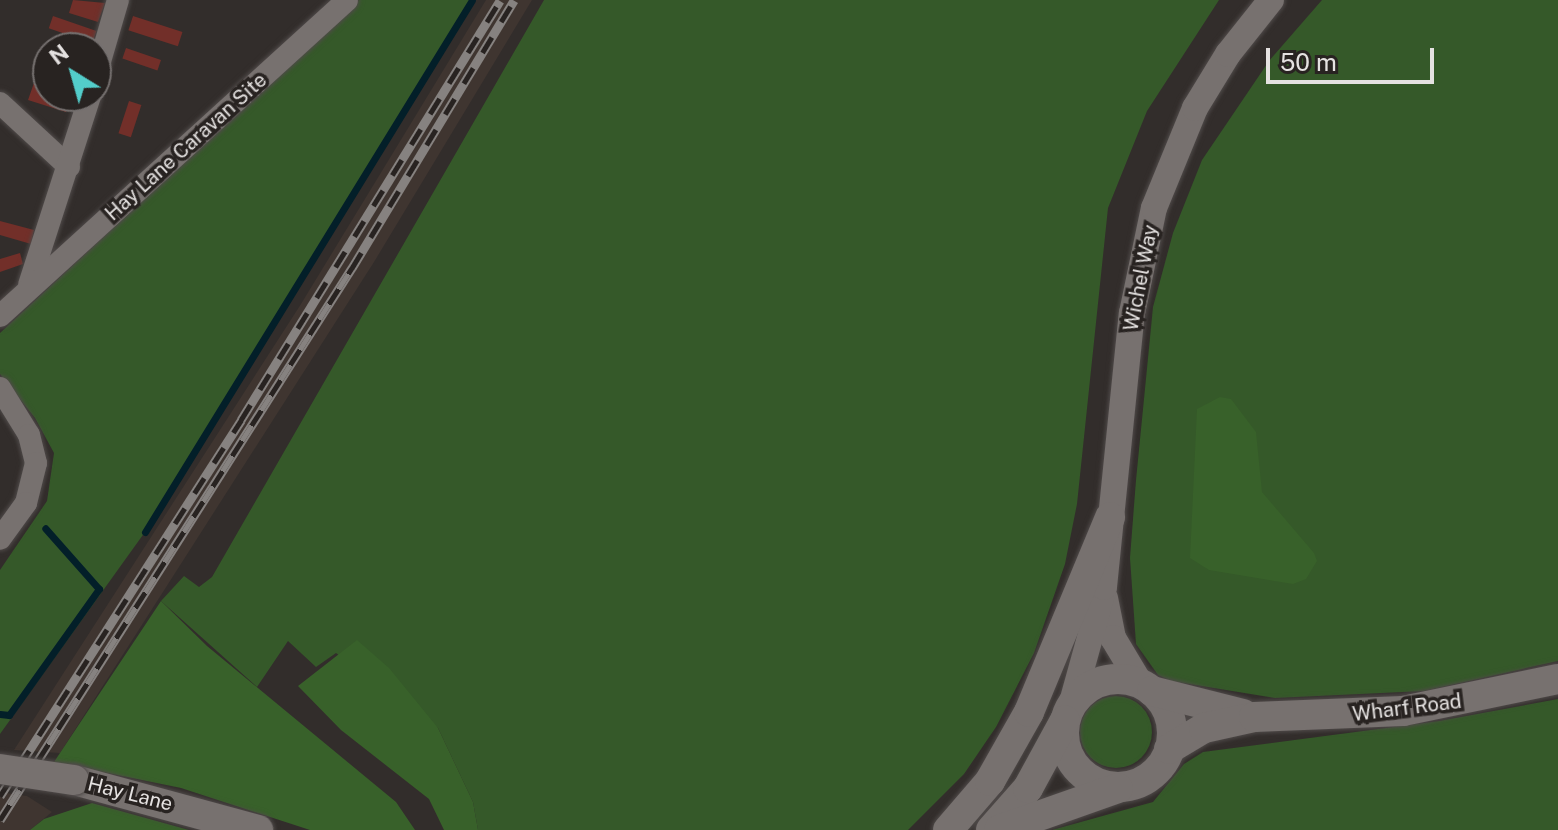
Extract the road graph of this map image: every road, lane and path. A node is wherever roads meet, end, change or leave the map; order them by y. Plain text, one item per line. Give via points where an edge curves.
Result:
1 (118, 0) edge
2 (347, 0) edge
3 (1271, 0) edge
4 (109, 32) edge
5 (0, 103) edge
6 (85, 112) edge
7 (69, 167) junction
8 (25, 293) junction
9 (0, 316) edge
10 (0, 388) edge
11 (1110, 517) junction
12 (0, 539) edge
13 (1104, 587) junction
14 (1558, 679) edge
15 (1146, 687) junction
16 (1068, 713) junction
17 (1254, 717) junction
18 (1169, 749) junction
19 (0, 769) edge
20 (1124, 786) junction
21 (258, 830) edge
22 (948, 830) edge
23 (991, 830) edge
24 (999, 830) edge

1 - 4 street
2 - 8 street, Hay Lane Caravan Site
3 - 11 street, Wichel Way via 1228,54 1195,108 1154,208 1136,290
5 - 7 street
6 - 7 street, Hay Lane Caravan Site
7 - 8 street, Hay Lane Caravan Site via 39,266
8 - 9 street, Hay Lane Caravan Site
10 - 12 street via 24,425 36,463 26,503
11 - 13 street, Wichel Way
11 - 22 main road via 1023,724 990,781
13 - 15 street, Wichel Way via 1113,638
13 - 16 street, Wichel Way
14 - 17 main road, Wharf Road via 1403,711
15 - 16 main road, Wharf Road via 1118,679 1097,682
15 - 17 main road, Wharf Road
15 - 18 main road via 1168,714
16 - 20 main road via 1066,748 1075,766 1097,783
16 - 23 main road, Wharf Road via 1028,788
17 - 18 main road, Wharf Road via 1204,728
18 - 20 main road, Wharf Road via 1155,772
19 - 21 main road, Hay Lane, bridge via 74,780
20 - 24 main road, Wharf Road

